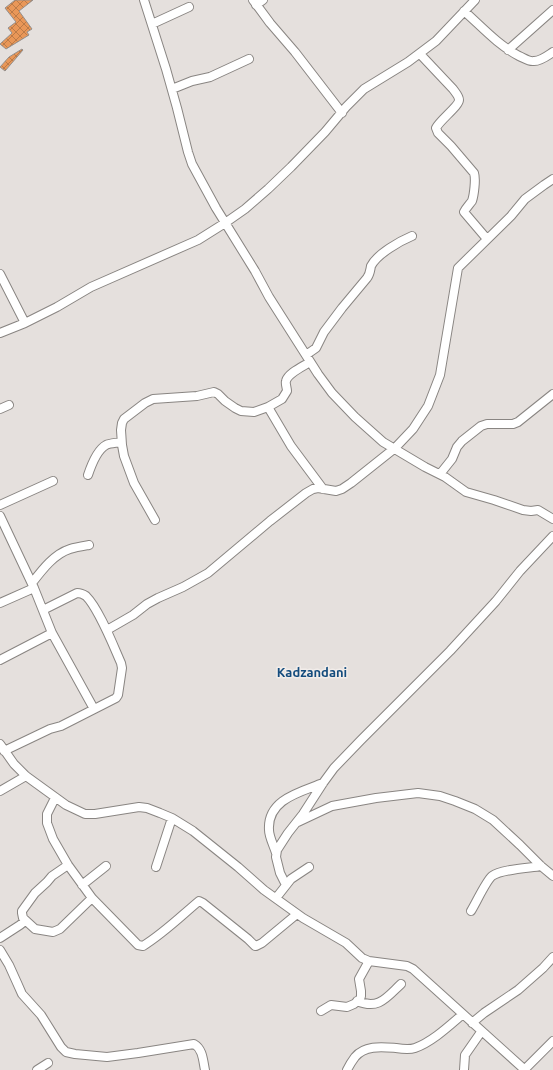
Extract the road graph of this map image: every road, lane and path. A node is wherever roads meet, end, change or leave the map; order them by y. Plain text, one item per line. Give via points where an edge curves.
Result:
1 (144, 0) edge
2 (264, 0) edge
3 (475, 0) edge
4 (255, 3) edge
5 (189, 7) dead end
6 (553, 10) edge
7 (464, 12) junction
8 (152, 24) junction
9 (508, 50) junction
10 (553, 52) edge
11 (420, 54) junction
12 (249, 59) dead end
13 (172, 89) junction
14 (342, 113) junction
15 (553, 179) edge
16 (225, 223) junction
17 (412, 236) dead end
18 (487, 239) junction
19 (0, 274) edge
20 (25, 323) junction
21 (0, 332) edge
22 (306, 355) junction
23 (310, 362) junction
24 (553, 394) edge
25 (9, 405) dead end
26 (268, 407) junction
27 (0, 409) edge
28 (122, 442) junction
29 (394, 448) junction
30 (440, 474) junction
31 (88, 475) dead end
32 (53, 481) dead end
33 (323, 489) junction
34 (0, 506) edge
35 (0, 516) edge
36 (553, 519) edge
37 (155, 520) dead end
38 (553, 536) edge
39 (89, 545) dead end
40 (33, 586) junction
41 (0, 603) edge
42 (43, 610) junction
43 (107, 630) junction
44 (52, 632) junction
45 (0, 660) edge
46 (94, 709) junction
47 (2, 748) edge
48 (26, 776) junction
49 (323, 783) junction
50 (0, 790) edge
51 (55, 798) junction
52 (172, 818) junction
53 (296, 823) junction
54 (276, 853) junction
55 (68, 865) junction
56 (106, 866) dead end
57 (541, 866) junction
58 (156, 867) dead end
59 (309, 867) dead end
60 (553, 876) edge
61 (82, 885) junction
62 (286, 885) junction
63 (92, 898) junction
64 (276, 898) junction
65 (471, 911) dead end
66 (297, 914) junction
67 (26, 921) junction
68 (0, 938) edge
69 (0, 950) edge
70 (553, 957) edge
71 (369, 961) junction
72 (401, 984) dead end
73 (357, 1001) junction
74 (321, 1011) dead end
75 (463, 1014) junction
76 (472, 1023) junction
77 (481, 1032) junction
78 (553, 1041) edge
79 (48, 1063) dead end
80 (37, 1070) edge
81 (205, 1070) edge
82 (346, 1070) edge
83 (464, 1070) edge
84 (525, 1070) edge

1 - 8 street
2 - 4 street
3 - 7 street
4 - 14 street
5 - 8 street
6 - 9 street
7 - 9 street
7 - 11 street via 436,42
8 - 13 street
9 - 10 street via 529,61 545,58
11 - 14 street via 364,89
11 - 18 street via 457,94 458,104 436,128 474,173 476,179 472,201 464,212
12 - 13 street
13 - 16 street via 192,164
14 - 16 street via 272,185
15 - 18 street via 525,199
16 - 20 street via 198,240 91,287
16 - 22 street
17 - 22 street via 381,255 372,266 368,278 324,332 316,348
18 - 29 street via 458,268 437,384 422,416
19 - 20 street
20 - 21 street
22 - 23 street
23 - 26 street via 288,377 285,395
23 - 29 street via 329,389 355,417 378,438
24 - 30 street via 518,422 481,426 462,441
25 - 27 street
26 - 28 street via 254,412 238,410 214,392 197,396 153,399 124,419 121,430
26 - 33 street via 290,446
28 - 31 street via 104,446 93,461
28 - 37 street via 124,456 134,483
29 - 30 street
29 - 33 street via 342,490
30 - 36 street via 470,493 523,510 538,510
32 - 34 street
33 - 43 street via 313,489 306,493 208,573 147,604
35 - 40 street
38 - 49 street via 450,651 334,768
39 - 40 street via 69,549 60,554 47,564
40 - 41 street
40 - 42 street
42 - 43 street via 77,593 82,594 89,600
42 - 44 street
43 - 46 street via 121,662 119,690 116,698
44 - 45 street
44 - 46 street
46 - 47 street via 61,726
47 - 48 street
48 - 50 street
48 - 51 street
49 - 53 street
49 - 54 street via 290,796 275,807 268,830
51 - 52 street via 85,814 143,807
51 - 55 street via 47,814 47,824 52,839
52 - 58 street
52 - 64 street
53 - 54 street
53 - 57 street via 332,806 418,793 440,796 475,809 493,820
54 - 62 street via 280,873
55 - 61 street
55 - 67 street via 52,876 28,901 22,911
56 - 61 street
57 - 60 street
57 - 65 street via 510,870 493,876
59 - 62 street
61 - 63 street
62 - 64 street
63 - 66 street via 141,946 174,923 199,901 255,946
63 - 67 street via 56,931 35,929
64 - 66 street
66 - 71 street via 346,943
67 - 68 street
69 - 81 street via 22,994 41,1015 66,1052 107,1057 194,1044 201,1050
70 - 76 street via 518,990
71 - 73 street via 359,979 361,996
71 - 75 street via 411,968
72 - 73 street via 378,1003 363,1004
73 - 74 street via 348,1007 331,1005
75 - 76 street
75 - 82 street via 438,1035 414,1048 378,1047 364,1050 354,1058
76 - 77 street
77 - 83 street via 465,1055
77 - 84 street
78 - 84 street
79 - 80 street

